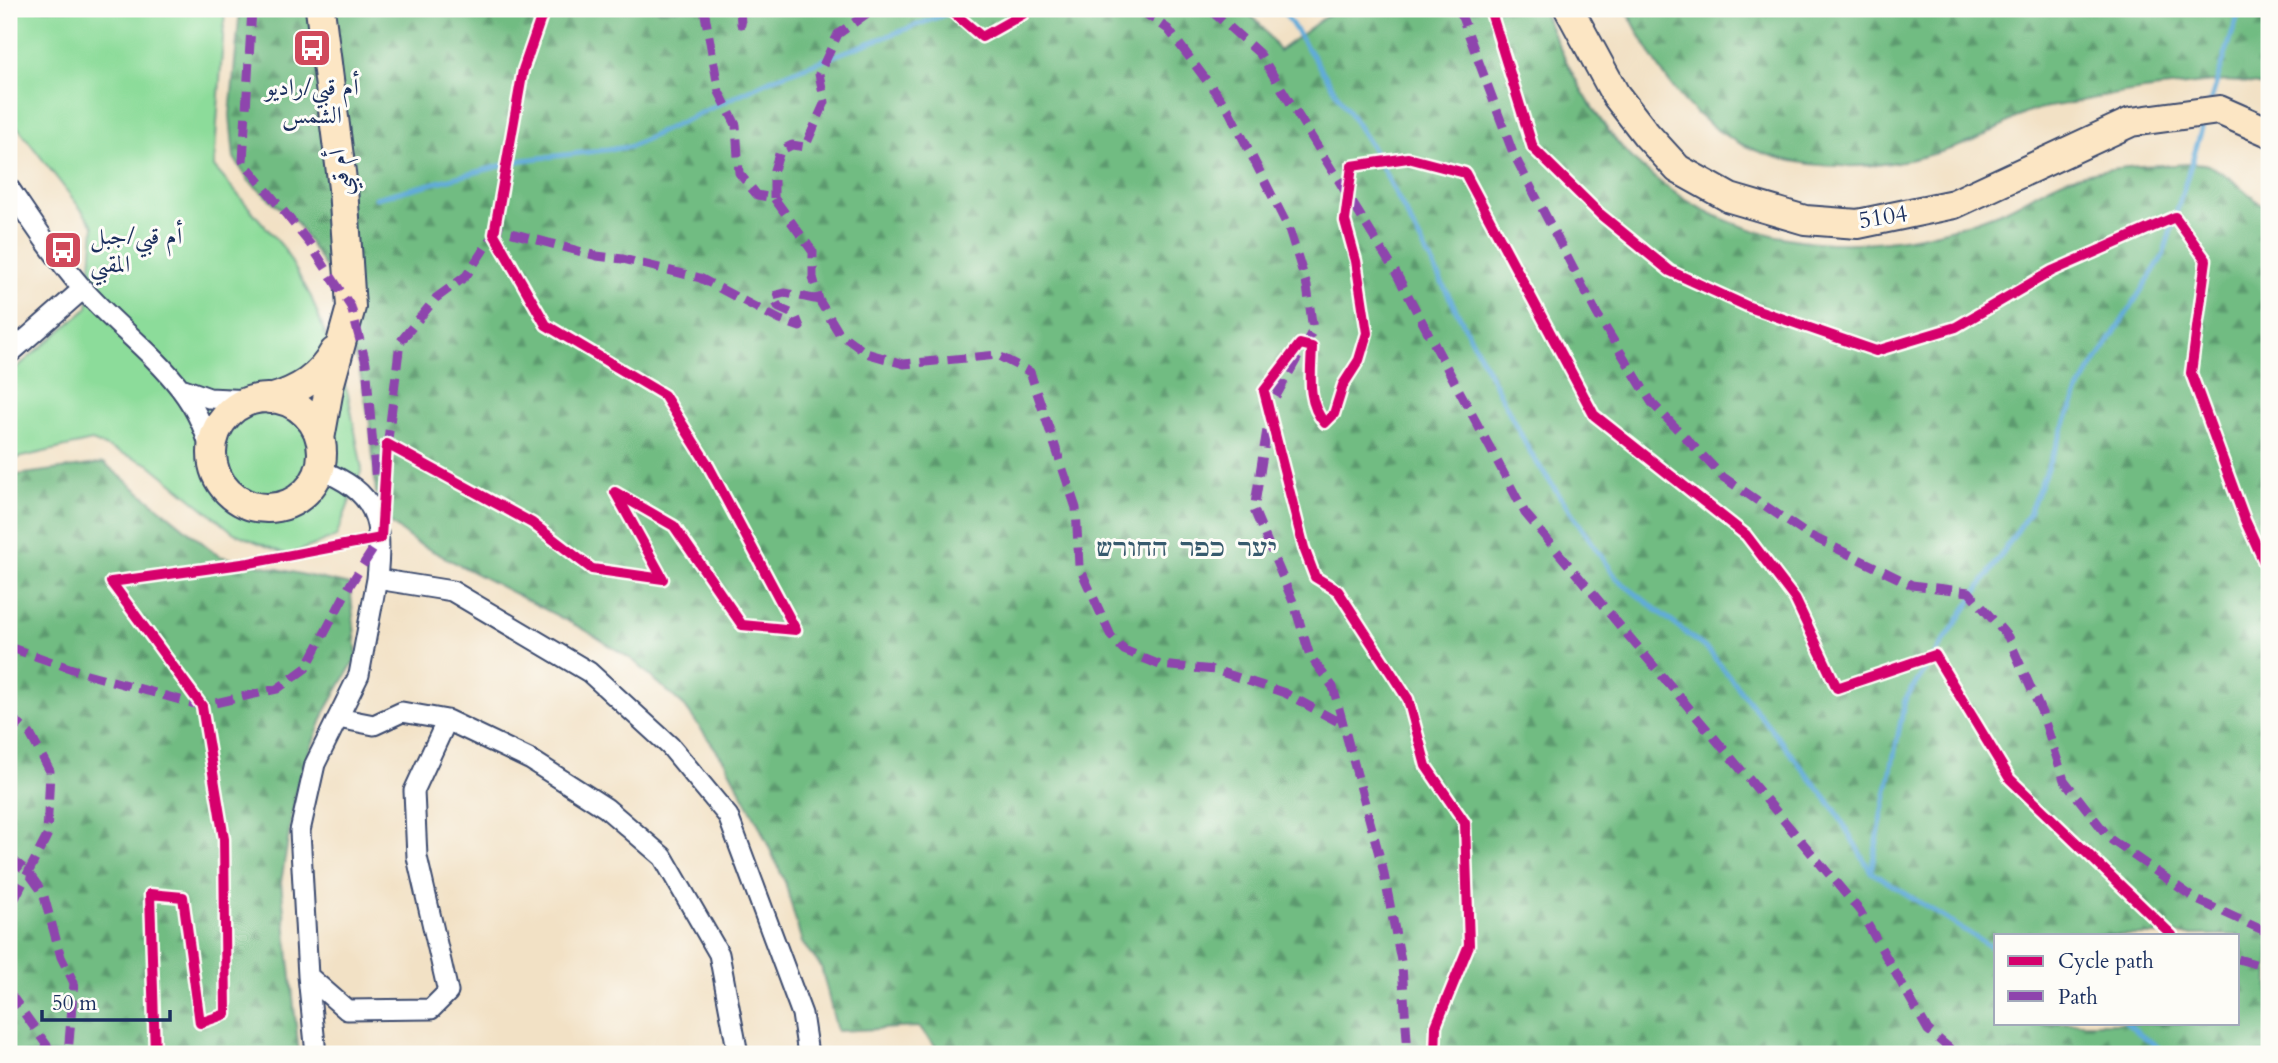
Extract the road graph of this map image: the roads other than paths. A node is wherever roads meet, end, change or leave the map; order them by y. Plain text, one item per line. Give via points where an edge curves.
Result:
1 (320, 9) edge
2 (1569, 9) edge
3 (2269, 132) edge
4 (9, 188) edge
5 (83, 289) junction
6 (342, 337) junction
7 (9, 354) edge
8 (184, 389) junction
9 (261, 399) junction
10 (320, 439) junction
11 (212, 460) junction
12 (318, 469) junction
13 (377, 579) junction
14 (338, 718) junction
15 (447, 720) junction
16 (308, 976) junction
17 (316, 1054) edge
18 (738, 1054) edge
19 (808, 1054) edge

1 - 6 street, أم قبي via 343,188 351,307
2 - 3 street, 5104 via 1615,94 1678,169 1730,198 1805,220 1858,224 1954,204 2131,122 2219,110
4 - 5 street, أم قبي
5 - 7 street
5 - 8 street, أم قبي
6 - 9 street, أم قبي via 327,365 310,382 293,393
6 - 10 street, أم قبي
8 - 9 street, أم قبي via 209,398
8 - 11 street, أم قبي via 209,437
9 - 10 street via 282,400 299,408
9 - 11 street via 234,409 221,423 213,440
10 - 12 street
11 - 12 street via 223,486 255,507 289,503 305,492
12 - 13 street via 347,480 366,498 381,538
13 - 14 street via 359,675
13 - 19 street via 452,591 589,672 670,746 728,816 802,1014
14 - 15 street via 374,725 402,712
14 - 16 street via 315,764 300,831
15 - 16 street via 414,790 417,857 448,992 431,1009 347,1010
15 - 18 street via 531,760 606,808 663,857 719,954
16 - 17 street

